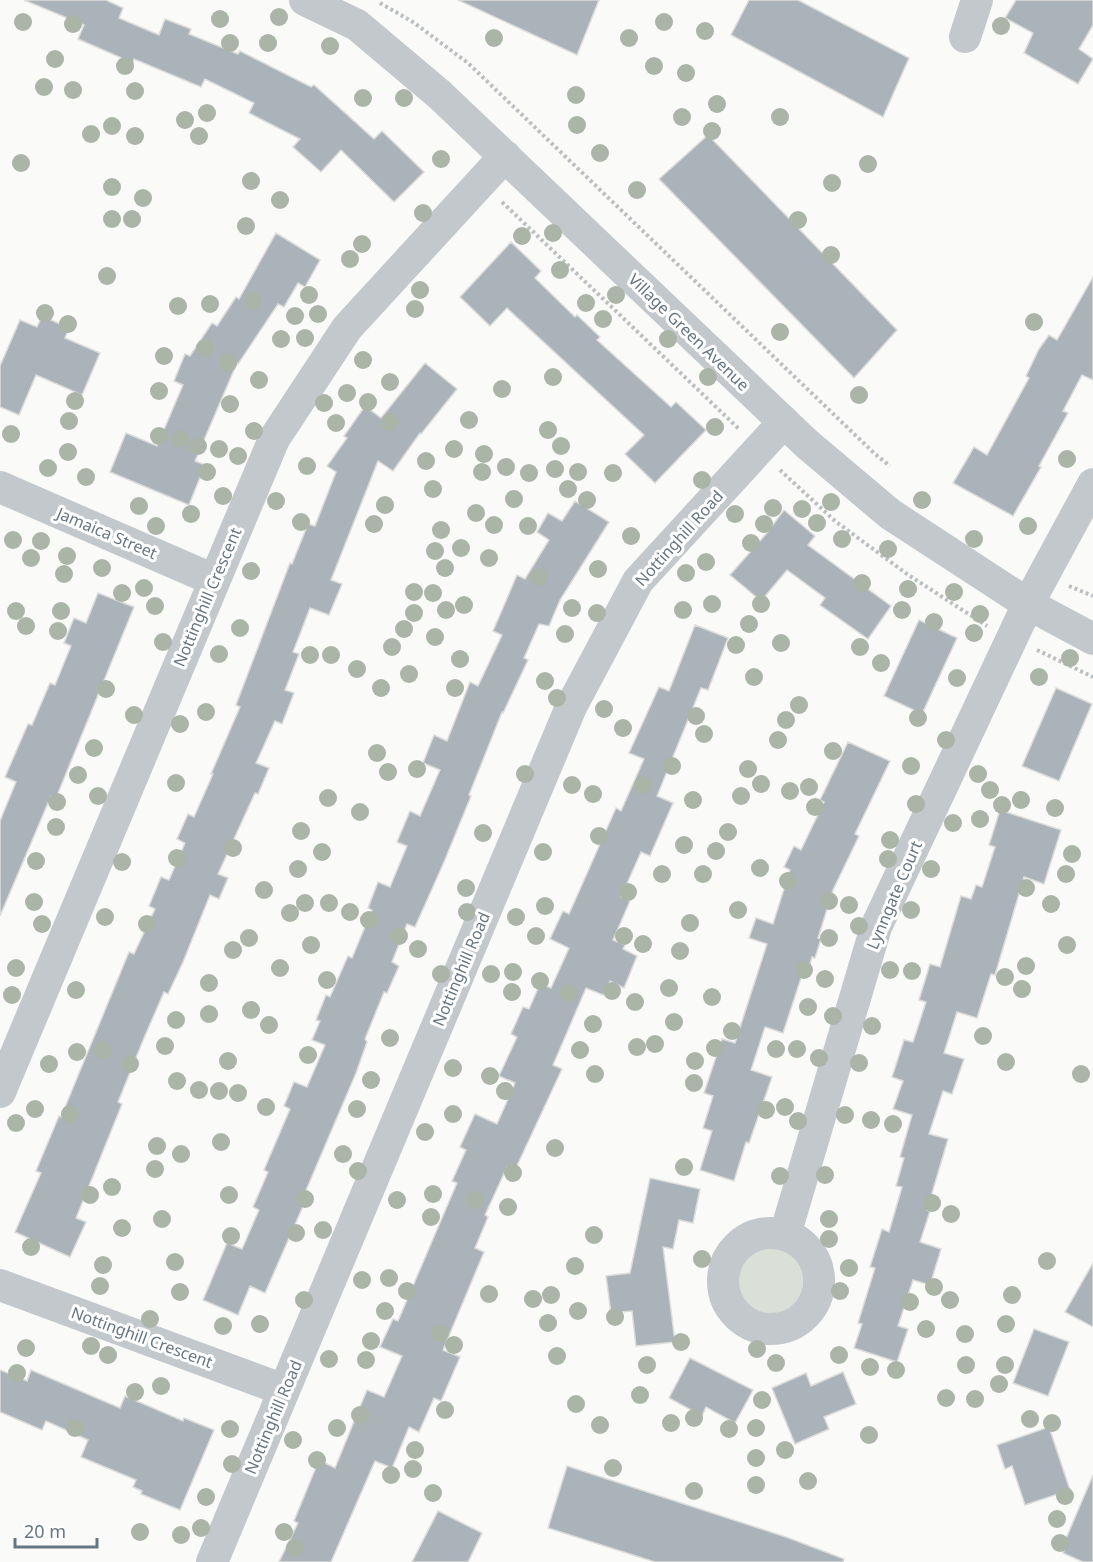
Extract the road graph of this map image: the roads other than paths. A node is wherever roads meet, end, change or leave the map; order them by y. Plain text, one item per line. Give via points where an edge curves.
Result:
1 (977, 0) edge
2 (316, 2) edge
3 (965, 37) dead end
4 (505, 156) junction
5 (784, 422) junction
6 (1093, 483) edge
7 (0, 487) edge
8 (214, 580) junction
9 (1028, 604) junction
10 (1093, 639) edge
11 (0, 1092) edge
12 (785, 1235) dead end
13 (0, 1285) edge
14 (284, 1390) junction
15 (212, 1562) edge

1 - 3 street
2 - 4 street, Village Green Avenue via 357,25
4 - 5 street, Village Green Avenue
4 - 8 street, Nottinghill Crescent via 347,328 274,439
5 - 9 street, Village Green Avenue via 890,514
5 - 14 street, Nottinghill Road via 638,581 571,707
6 - 9 street, Lynngate Court
7 - 8 street, Jamaica Street
8 - 11 street, Nottinghill Crescent
9 - 10 street, Village Green Avenue
9 - 12 street, Lynngate Court via 876,927
13 - 14 street, Nottinghill Crescent
14 - 15 street, Nottinghill Road

